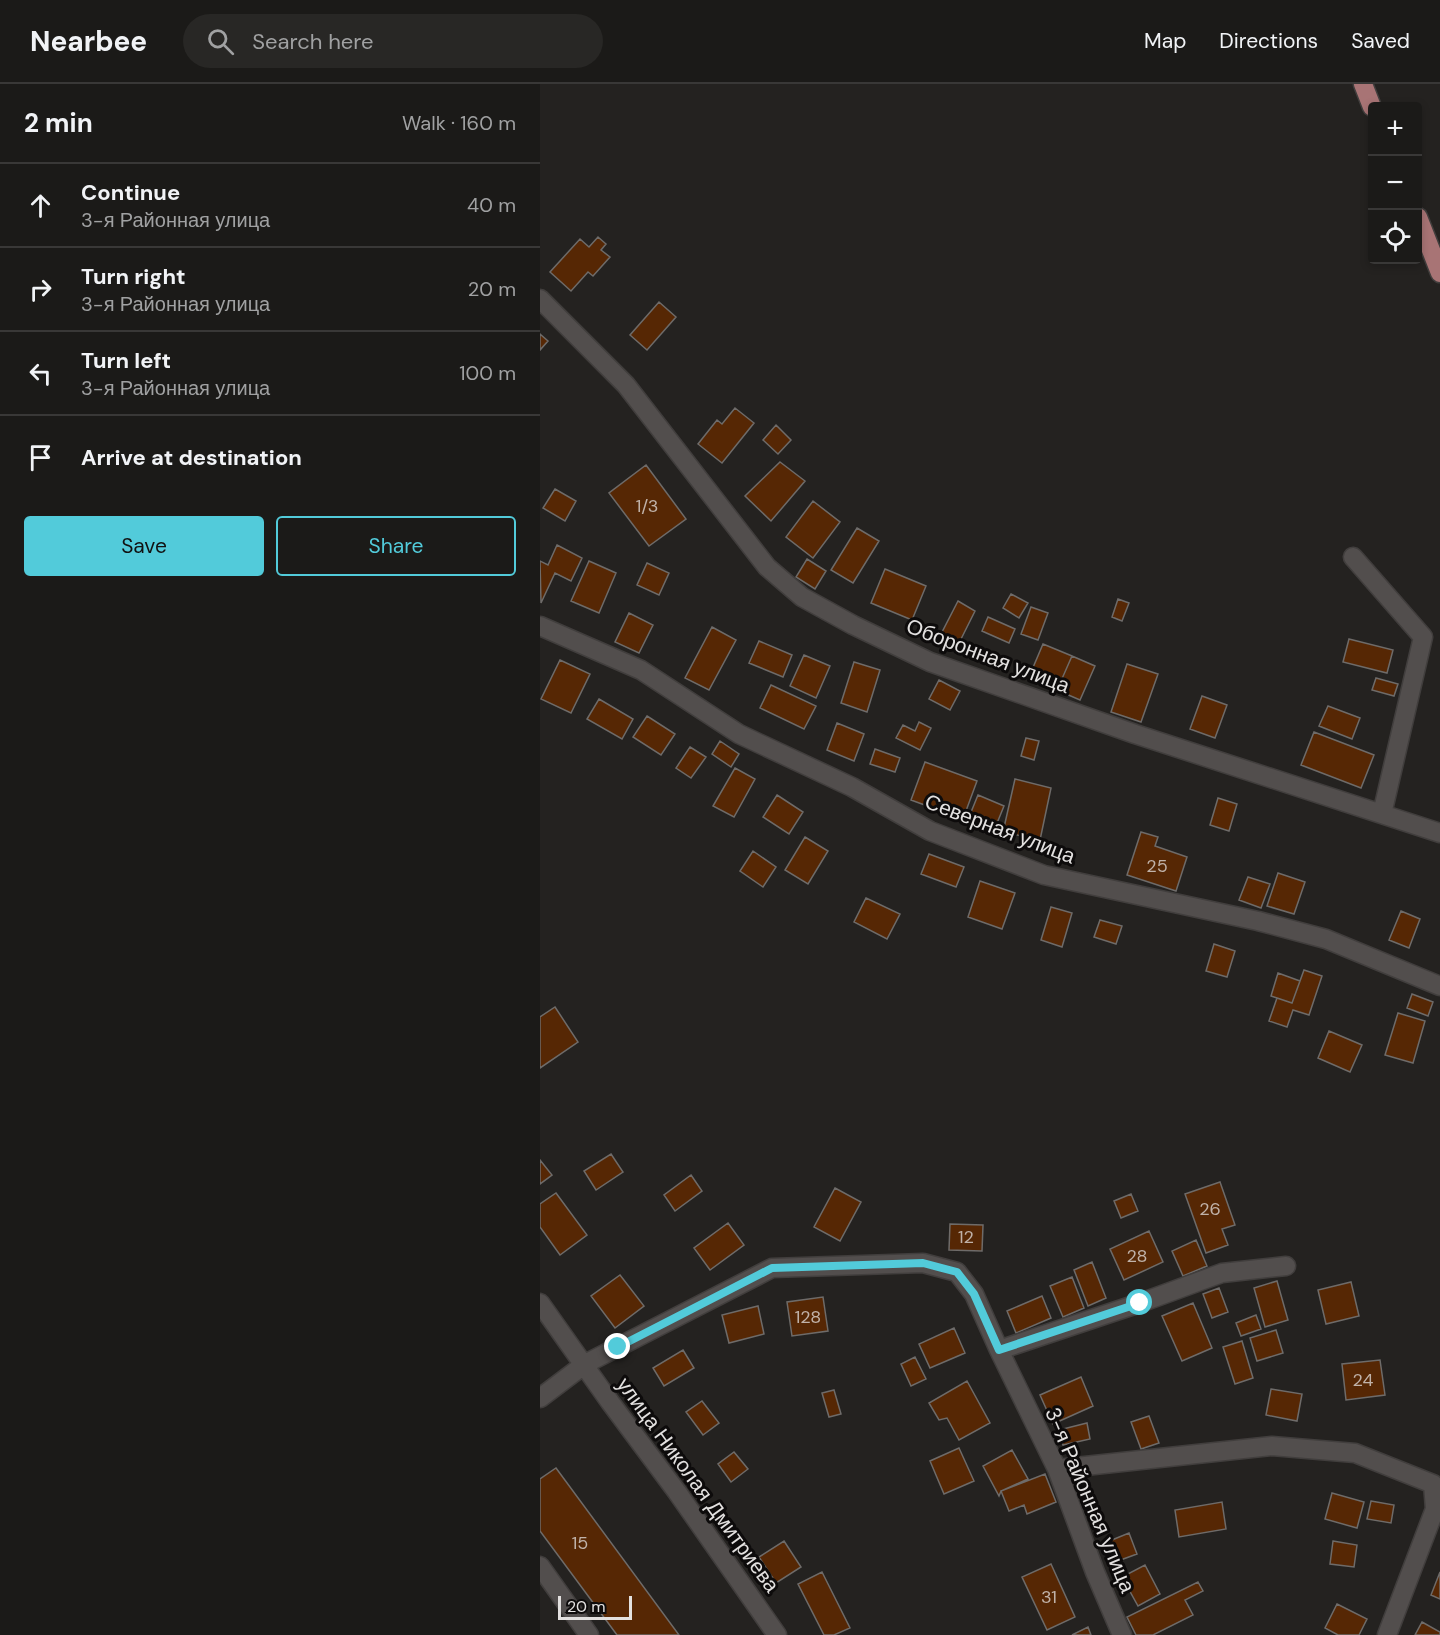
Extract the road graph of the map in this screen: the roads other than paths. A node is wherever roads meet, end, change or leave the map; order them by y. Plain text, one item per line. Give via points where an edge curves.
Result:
1 (1363, 84) edge
2 (1370, 102) edge
3 (1422, 227) edge
4 (1440, 273) edge
5 (540, 299) edge
6 (1353, 556) dead end
7 (540, 626) edge
8 (1382, 814) junction
9 (1440, 833) edge
10 (1440, 987) edge
11 (1286, 1266) dead end
12 (540, 1303) edge
13 (999, 1350) junction
14 (585, 1364) junction
15 (540, 1398) edge
16 (1058, 1469) junction
17 (1438, 1509) edge
18 (540, 1566) edge
19 (589, 1635) edge
20 (777, 1635) edge
21 (1122, 1635) edge
22 (1387, 1635) edge

1 - 2 main road
3 - 4 main road
5 - 8 street, Оборонная улица via 626,385 768,567 802,597 930,662
6 - 8 street via 1424,637
7 - 10 street, Северная улица via 641,670 739,734 852,787 930,831 1044,875 1326,939
8 - 9 street, Оборонная улица
11 - 13 street via 1222,1273
12 - 14 street, улица Николая Дмитриева
13 - 14 street, 3-я Районная улица via 974,1294 957,1272 912,1263 772,1268
13 - 16 street, 3-я Районная улица
14 - 15 street, 3-я Районная улица
14 - 20 street, улица Николая Дмитриева
16 - 17 street via 1272,1446 1355,1453 1433,1484
16 - 21 street, 3-я Районная улица
17 - 22 street
18 - 19 street

